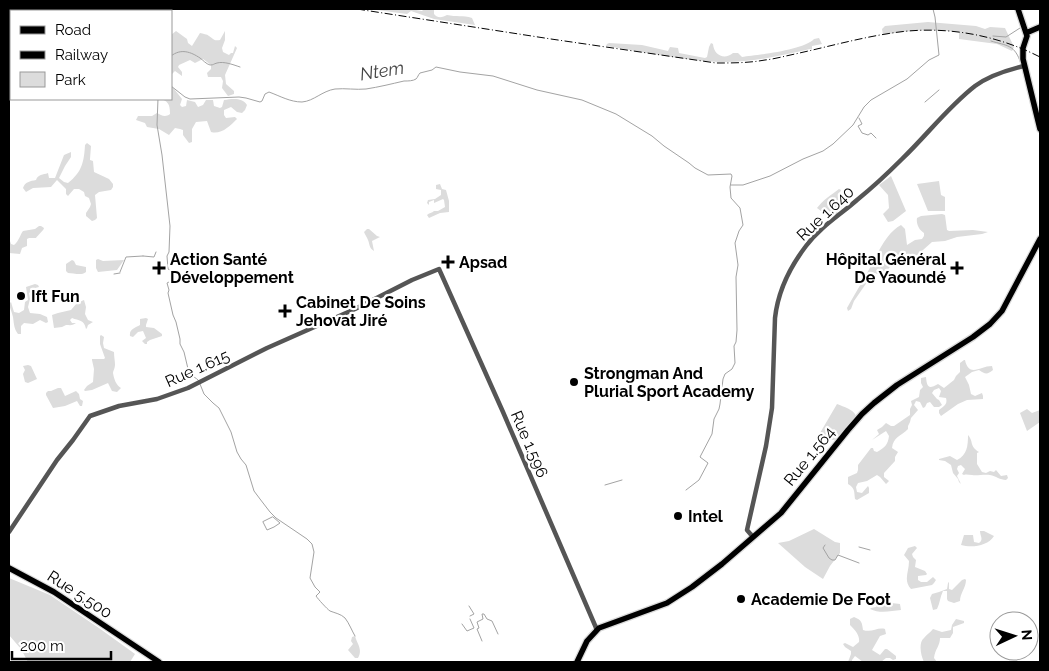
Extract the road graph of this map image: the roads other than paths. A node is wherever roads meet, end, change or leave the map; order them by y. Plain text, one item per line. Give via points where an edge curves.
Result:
1 (1018, 9) edge
2 (1040, 27) edge
3 (1026, 33) junction
4 (1024, 66) junction
5 (1040, 129) edge
6 (1040, 239) edge
7 (439, 269) joint
8 (9, 532) edge
9 (753, 538) junction
10 (9, 568) edge
11 (597, 630) junction
12 (159, 662) edge
13 (576, 662) edge

1 - 3 main road
2 - 3 main road
3 - 4 main road
4 - 5 main road
4 - 9 street, Rue 1.640 via 997,74 969,91 858,200 810,240 785,280 774,318 772,408 747,530
6 - 9 main road, Rue 1.564 via 997,317 874,403 781,513
7 - 8 street, Rue 1.615 via 188,388 90,416
7 - 11 street, Rue 1.596
9 - 11 main road, Rue 1.564 via 686,592
10 - 12 main road, Rue 5.500 via 54,592
11 - 13 main road

